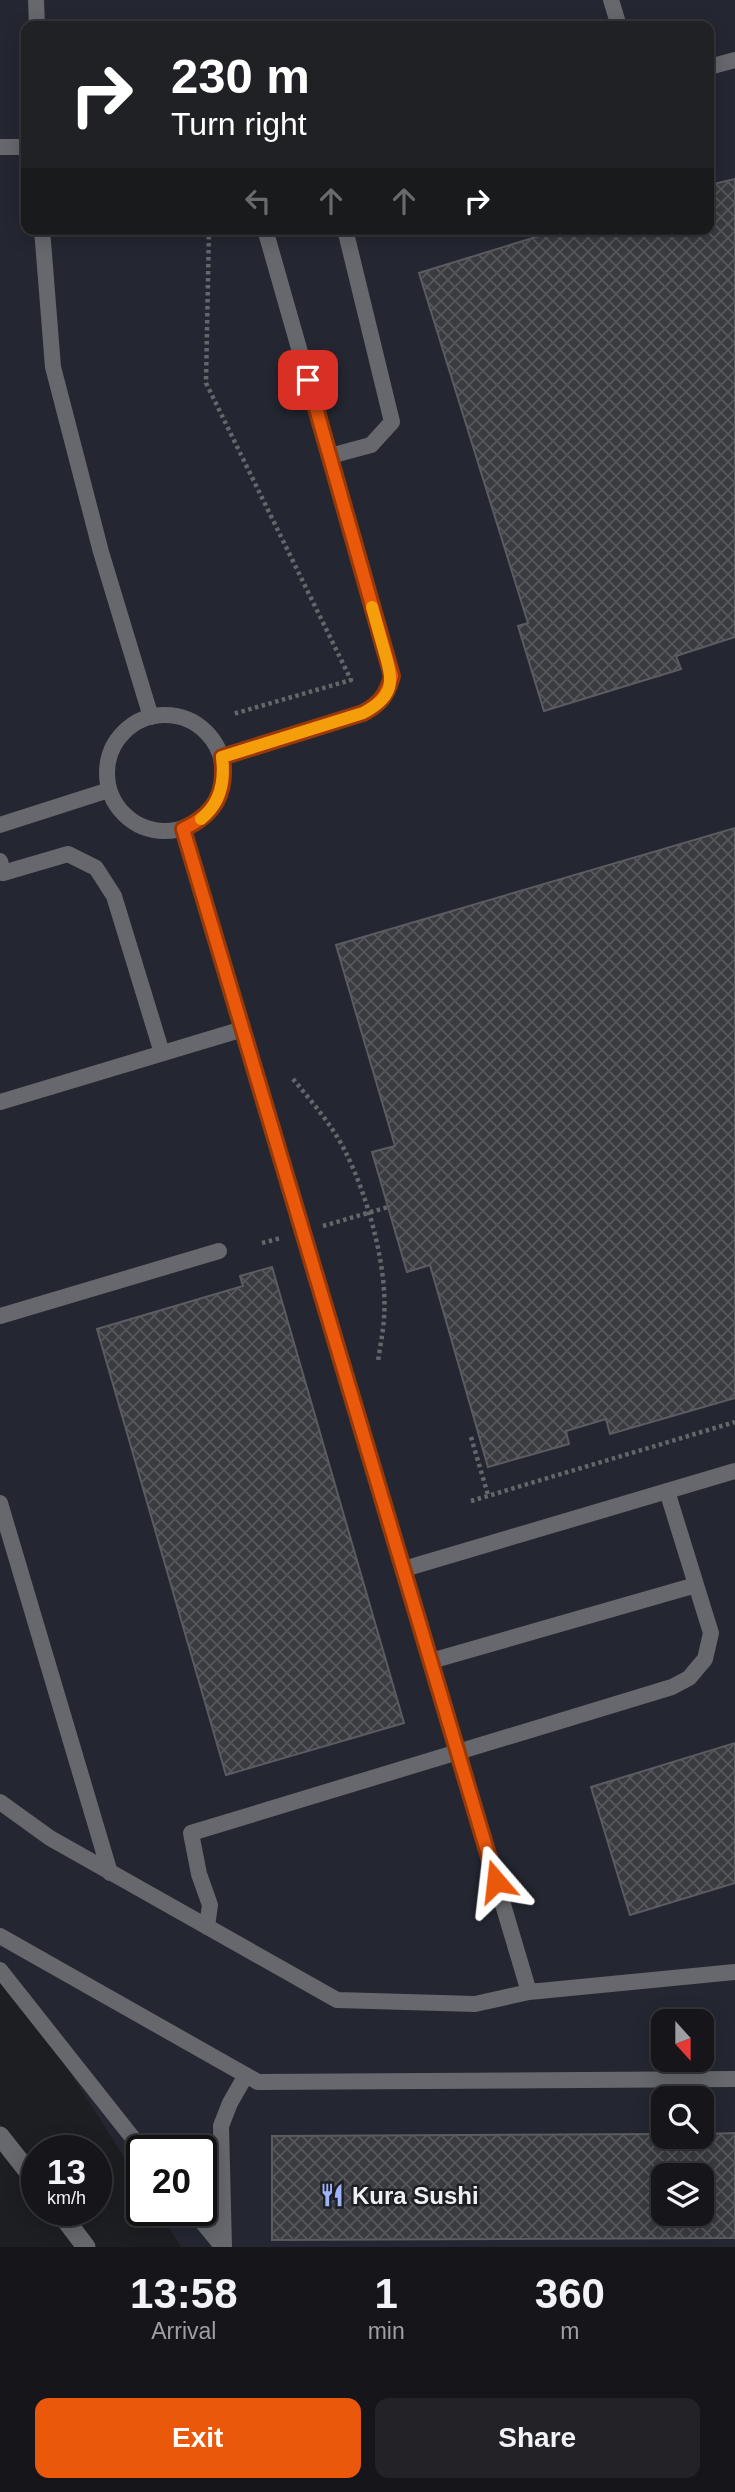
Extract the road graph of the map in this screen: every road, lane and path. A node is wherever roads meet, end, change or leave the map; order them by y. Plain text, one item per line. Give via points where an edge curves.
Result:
1 (36, 0) edge
2 (611, 0) edge
3 (37, 21) edge
4 (617, 21) edge
5 (735, 60) edge
6 (714, 66) edge
7 (0, 147) edge
8 (21, 147) edge
9 (42, 235) edge
10 (209, 235) edge
11 (267, 235) edge
12 (346, 235) edge
13 (330, 456) junction
14 (233, 714) dead end
15 (151, 717) junction
16 (222, 757) junction
17 (109, 790) junction
18 (0, 825) edge
19 (183, 829) junction
20 (0, 861) edge
21 (243, 1030) junction
22 (162, 1053) junction
23 (293, 1079) dead end
24 (0, 1102) edge
25 (388, 1208) dead end
26 (369, 1213) junction
27 (360, 1215) dead end
28 (219, 1251) dead end
29 (0, 1316) edge
30 (378, 1361) dead end
31 (735, 1422) edge
32 (471, 1437) dead end
33 (735, 1471) edge
34 (667, 1492) junction
35 (488, 1495) junction
36 (471, 1501) dead end
37 (0, 1503) edge
38 (404, 1569) junction
39 (696, 1585) junction
40 (431, 1661) junction
41 (457, 1751) junction
42 (0, 1802) edge
43 (110, 1873) junction
44 (206, 1927) junction
45 (0, 1936) edge
46 (0, 1970) edge
47 (735, 1972) edge
48 (529, 1992) junction
49 (246, 2075) junction
50 (735, 2079) edge
51 (130, 2135) edge
52 (0, 2136) edge
53 (21, 2163) edge
54 (70, 2226) edge
55 (205, 2226) edge
56 (86, 2247) edge
57 (223, 2247) edge

1 - 3 lane
2 - 4 lane
5 - 6 lane
7 - 8 lane
9 - 15 lane via 53,367 101,552
10 - 14 path via 206,383 351,680
11 - 13 lane
12 - 13 lane via 392,422 371,445
13 - 16 lane via 392,676 388,692 363,713
15 - 16 lane via 182,717 196,723
15 - 17 lane via 136,722 115,745 107,766
16 - 19 lane via 224,774 216,802 208,814
17 - 18 lane
17 - 19 lane via 115,804 138,825 168,832
19 - 21 lane
20 - 22 lane via 3,873 68,854 96,868 114,896
21 - 22 lane
21 - 38 lane
22 - 24 lane
23 - 26 path via 346,1153
25 - 26 path
26 - 27 path
26 - 30 path via 383,1280
28 - 29 lane
31 - 35 path
32 - 35 path
33 - 34 lane
34 - 38 lane
34 - 39 lane
35 - 36 path
37 - 43 lane
38 - 40 lane
39 - 40 lane
39 - 41 lane via 711,1633 705,1659 689,1678
40 - 41 lane
41 - 44 lane via 191,1833 210,1905
41 - 48 lane
42 - 43 lane
43 - 44 lane
44 - 48 lane via 337,2000 475,2004
45 - 49 lane
46 - 51 lane
47 - 48 lane
49 - 50 lane via 258,2082
49 - 57 lane via 221,2126
52 - 53 main road
54 - 56 main road
55 - 57 lane

